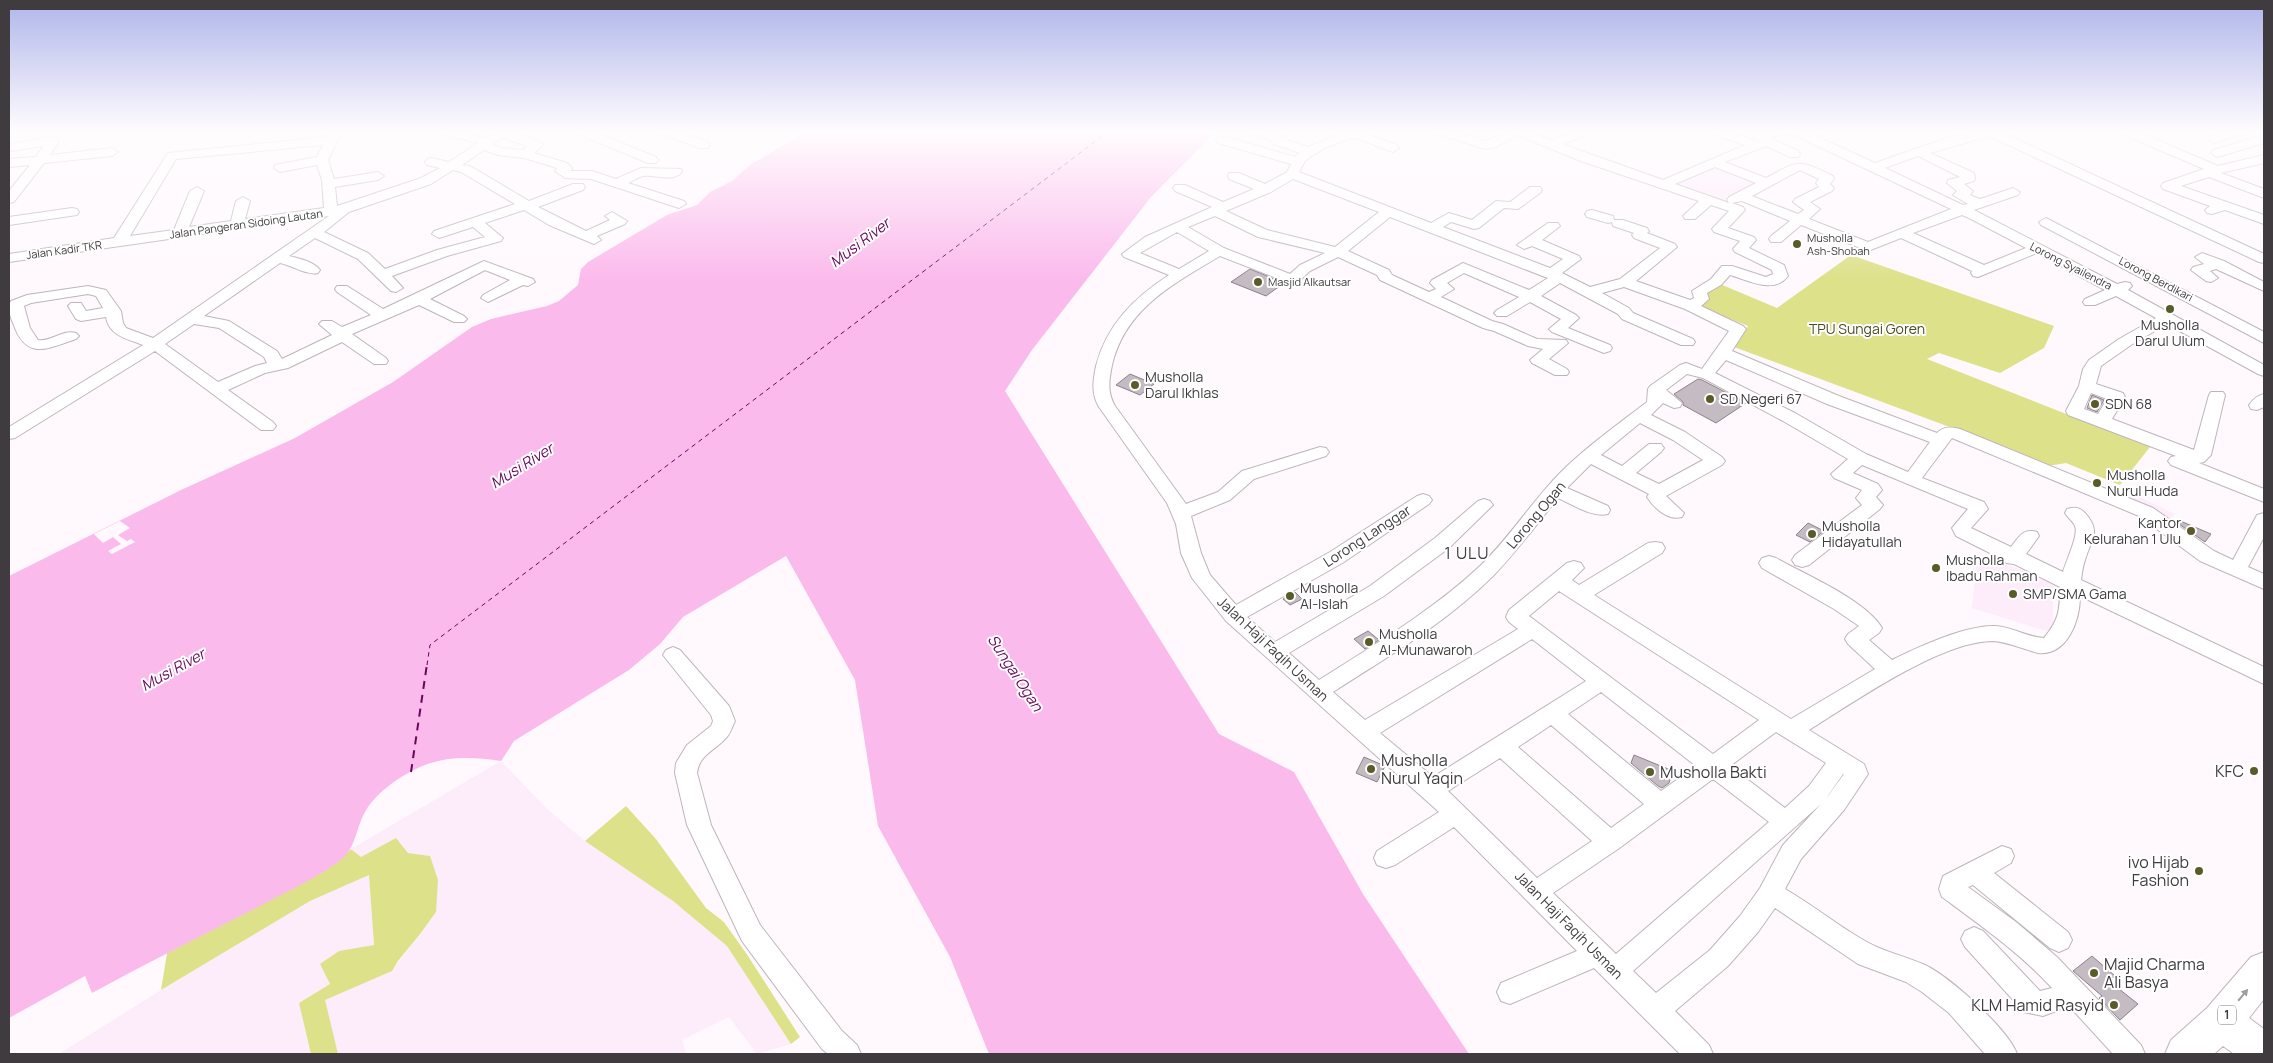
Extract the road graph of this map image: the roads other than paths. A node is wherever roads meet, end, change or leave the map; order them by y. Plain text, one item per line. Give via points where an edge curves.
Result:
1 (24, 180) edge
2 (157, 181) edge
3 (328, 181) edge
4 (349, 181) edge
5 (427, 181) edge
6 (485, 181) edge
7 (608, 181) edge
8 (624, 181) edge
9 (1278, 181) edge
10 (1296, 181) edge
11 (1654, 181) edge
12 (1672, 181) edge
13 (1761, 181) edge
14 (1768, 181) edge
15 (1827, 181) edge
16 (1900, 181) edge
17 (1961, 181) edge
18 (2098, 181) edge
19 (2104, 181) edge
20 (2184, 181) edge
21 (2234, 181) edge
22 (1765, 182) junction
23 (328, 184) junction
24 (617, 184) junction
25 (1665, 184) junction
26 (578, 187) dead end
27 (1180, 188) dead end
28 (405, 189) joint
29 (1535, 190) dead end
30 (197, 191) dead end
31 (2013, 192) dead end
32 (2264, 194) edge
33 (1740, 196) junction
34 (9, 199) edge
35 (1710, 199) junction
36 (243, 201) dead end
37 (680, 204) dead end
38 (1979, 204) junction
39 (1726, 205) junction
40 (528, 206) junction
41 (348, 208) junction
42 (1220, 209) junction
43 (1961, 210) junction
44 (1389, 211) junction
45 (72, 212) dead end
46 (331, 212) junction
47 (1592, 214) dead end
48 (612, 216) dead end
49 (1690, 216) dead end
50 (1798, 219) junction
51 (9, 220) edge
52 (2264, 220) edge
53 (476, 222) junction
54 (2046, 222) dead end
55 (236, 226) junction
56 (1553, 226) dead end
57 (1177, 228) junction
58 (1433, 228) junction
59 (314, 233) junction
60 (1901, 233) junction
61 (179, 234) junction
62 (439, 234) dead end
63 (1531, 240) junction
64 (1776, 240) dead end
65 (119, 242) junction
66 (2037, 248) junction
67 (1219, 251) junction
68 (1338, 252) junction
69 (2264, 252) edge
70 (2202, 257) dead end
71 (9, 258) edge
72 (279, 258) junction
73 (2264, 259) edge
74 (1515, 260) junction
75 (2219, 264) junction
76 (313, 270) dead end
77 (380, 272) junction
78 (1180, 274) junction
79 (1555, 276) junction
80 (2149, 276) junction
81 (2211, 278) dead end
82 (1625, 282) junction
83 (396, 288) dead end
84 (2264, 288) edge
85 (342, 289) dead end
86 (2117, 290) junction
87 (1589, 292) junction
88 (1535, 293) junction
89 (488, 298) dead end
90 (1428, 298) junction
91 (419, 299) junction
92 (2090, 302) dead end
93 (76, 306) dead end
94 (1692, 306) junction
95 (113, 312) junction
96 (1502, 313) dead end
97 (382, 315) junction
98 (2168, 317) junction
99 (459, 318) dead end
100 (191, 319) junction
101 (2232, 321) junction
102 (327, 324) dead end
103 (2198, 334) junction
104 (341, 335) junction
105 (1571, 335) junction
106 (71, 336) dead end
107 (2264, 338) edge
108 (1688, 342) dead end
109 (156, 344) junction
110 (1557, 346) junction
111 (1604, 348) dead end
112 (1723, 353) junction
113 (380, 361) dead end
114 (277, 366) junction
115 (2264, 371) edge
116 (1561, 372) dead end
117 (1707, 373) junction
118 (2087, 386) junction
119 (217, 389) junction
120 (2217, 395) dead end
121 (1655, 397) junction
122 (1674, 402) dead end
123 (1639, 416) junction
124 (2102, 422) junction
125 (267, 426) dead end
126 (9, 434) edge
127 (1940, 440) junction
128 (2163, 446) junction
129 (1655, 448) dead end
130 (1320, 452) dead end
131 (1588, 456) junction
132 (1860, 458) junction
133 (1623, 474) junction
134 (1911, 480) junction
135 (1555, 490) junction
136 (1660, 492) junction
137 (2264, 496) edge
138 (1423, 500) dead end
139 (1484, 505) dead end
140 (1601, 510) dead end
141 (1181, 513) junction
142 (1675, 513) dead end
143 (2074, 513) dead end
144 (2264, 519) edge
145 (2030, 536) dead end
146 (1655, 548) dead end
147 (2013, 558) junction
148 (1802, 560) dead end
149 (1769, 563) dead end
150 (2236, 570) junction
151 (2264, 582) edge
152 (2070, 584) junction
153 (1580, 594) junction
154 (1233, 616) junction
155 (1533, 629) junction
156 (1274, 652) junction
157 (672, 655) dead end
158 (1892, 671) junction
159 (2264, 676) edge
160 (1601, 682) junction
161 (1317, 692) junction
162 (1553, 714) junction
163 (1782, 726) junction
164 (1364, 732) junction
165 (1502, 746) junction
166 (1712, 766) junction
167 (1432, 790) junction
168 (1827, 798) junction
169 (1660, 804) junction
170 (1456, 814) junction
171 (1786, 822) junction
172 (1610, 842) junction
173 (2002, 856) dead end
174 (1386, 858) dead end
175 (1975, 872) junction
176 (1537, 892) junction
177 (1771, 893) junction
178 (1974, 940) dead end
179 (2059, 940) dead end
180 (1607, 963) junction
181 (2264, 970) edge
182 (2072, 991) junction
183 (1510, 992) dead end
184 (1655, 1011) junction
185 (2222, 1021) junction
186 (2255, 1046) edge
187 (847, 1054) edge
188 (1699, 1054) edge
189 (2003, 1054) edge
190 (2131, 1054) edge
191 (2184, 1054) edge

1 - 34 street
2 - 65 street
3 - 23 street
4 - 23 street
5 - 28 street, Jalan Pangeran Sidoing Lautan
6 - 40 street
7 - 24 street
8 - 24 street
9 - 42 street
10 - 44 street
11 - 25 street
12 - 25 street
13 - 22 street
14 - 22 street
15 - 50 street via 1822,183 1826,188 1800,202 1813,208
16 - 43 street, Lorong Syailendra
17 - 38 street via 1953,183 1966,191 1960,195
18 - 73 street
19 - 69 street
20 - 52 street via 2168,186 2217,208
21 - 32 street
22 - 33 street
23 - 46 street
24 - 37 street
25 - 35 street
26 - 40 street
27 - 42 street
28 - 41 street, Jalan Pangeran Sidoing Lautan
29 - 58 street via 1513,206 1501,204 1474,225 1447,218
30 - 61 street
31 - 38 street
33 - 39 street
33 - 50 street
35 - 39 street
35 - 49 street
36 - 55 street
38 - 43 street
39 - 94 street via 1739,210 1719,229 1749,240 1740,249 1779,268 1781,276 1769,282 1727,269 1716,282 1698,292 1702,299
40 - 48 street via 590,238 620,221
40 - 53 street
41 - 46 street, Jalan Pangeran Sidoing Lautan
41 - 59 street
42 - 57 street
42 - 68 street via 1263,234
43 - 60 street
43 - 66 street, Lorong Syailendra
44 - 58 street
44 - 68 street
45 - 51 street
46 - 55 street, Jalan Pangeran Sidoing Lautan
47 - 82 street via 1642,232 1639,235 1670,247
50 - 60 street via 1868,247
50 - 64 street
53 - 62 street
53 - 77 street via 495,236
54 - 80 street, Lorong Berdikari
55 - 61 street, Jalan Pangeran Sidoing Lautan
56 - 63 street
57 - 67 street
57 - 78 street via 1129,254
58 - 74 street
59 - 72 street
59 - 77 street via 363,256
60 - 66 street via 1980,272
61 - 65 street, Jalan Pangeran Sidoing Lautan
63 - 74 street via 1523,246 1529,250
63 - 79 street via 1574,259
65 - 71 street, Jalan Kadir TKR
66 - 86 street, Lorong Syailendra
67 - 68 street via 1292,280 1305,268
67 - 78 street, Jalan Haji Faqih Usman
68 - 90 street
70 - 75 street
72 - 76 street
72 - 100 street
74 - 79 street
75 - 81 street via 2198,270
75 - 84 street
77 - 83 street
78 - 141 street, Jalan Haji Faqih Usman via 1144,301 1120,326 1110,346 1100,385 1107,407
79 - 87 street
79 - 88 street
80 - 86 street
80 - 101 street, Lorong Berdikari
82 - 87 street
82 - 94 street
85 - 97 street
86 - 92 street
86 - 98 street, Lorong Syailendra
87 - 108 street via 1624,310 1627,316
88 - 90 street via 1463,267 1438,283 1446,289
88 - 96 street
88 - 105 street via 1570,317 1557,328
89 - 91 street via 524,281 484,265
90 - 110 street via 1534,343
91 - 97 street
91 - 99 street
93 - 95 street via 81,316
94 - 112 street via 1738,328
95 - 106 street via 101,293 88,290 27,299 16,304 22,330 34,344 40,346
95 - 109 street via 121,332
97 - 104 street
98 - 103 street, Lorong Syailendra
98 - 118 street via 2096,363
100 - 109 street
100 - 114 street via 224,324 270,354
101 - 103 street
101 - 107 street, Lorong Berdikari
102 - 104 street
103 - 115 street, Lorong Syailendra
104 - 113 street
104 - 114 street
105 - 110 street
105 - 111 street
109 - 119 street
109 - 126 street
110 - 116 street via 1538,360
112 - 117 street
112 - 127 street via 1842,404
114 - 119 street via 261,369
117 - 121 street, Lorong Ogan via 1700,374 1686,368
117 - 132 street
118 - 124 street via 2074,411
118 - 124 street via 2117,397
119 - 125 street
120 - 128 street via 2200,456 2193,457
121 - 122 street
121 - 123 street, Lorong Ogan
123 - 131 street, Lorong Ogan
123 - 136 street via 1680,436 1716,460
124 - 128 street
127 - 134 street
127 - 150 street via 1946,433 1959,434 2140,510 2202,553
128 - 137 street via 2160,455
129 - 133 street
130 - 141 street via 1248,476 1224,496
131 - 133 street
131 - 135 street, Lorong Ogan
132 - 134 street
132 - 148 street via 1840,474 1872,488 1865,498 1874,505
133 - 136 street
134 - 147 street via 1978,506 1961,530
135 - 140 street
135 - 161 street, Lorong Ogan via 1510,546 1475,581 1428,620
136 - 142 street via 1656,497
138 - 154 street, Lorong Langgar via 1337,557
139 - 156 street via 1442,543 1377,591
141 - 154 street, Jalan Haji Faqih Usman via 1191,553 1202,578
143 - 152 street via 2086,531
144 - 150 street
145 - 147 street
146 - 153 street
147 - 152 street
149 - 158 street via 1865,619 1872,628 1855,639
150 - 151 street
152 - 158 street via 2070,608 2065,626 2049,646 2038,646 2010,635 1986,634 1947,645
152 - 159 street
153 - 155 street via 1566,574 1516,614
153 - 163 street
154 - 156 street, Jalan Haji Faqih Usman
155 - 160 street
155 - 164 street
156 - 161 street, Jalan Haji Faqih Usman
157 - 187 street via 721,712 724,721 719,732 695,751 686,763 699,825 751,934 832,1040
158 - 163 street
160 - 162 street
160 - 166 street
161 - 164 street, Jalan Haji Faqih Usman
162 - 165 street
162 - 169 street
163 - 166 street
163 - 168 street via 1856,770 1857,774
164 - 167 street, Jalan Haji Faqih Usman
165 - 167 street
165 - 172 street
166 - 169 street
166 - 171 street
167 - 170 street, Jalan Haji Faqih Usman
168 - 171 street
168 - 177 street via 1792,852
169 - 172 street
170 - 174 street
170 - 176 street, Jalan Haji Faqih Usman
171 - 180 street
172 - 176 street
173 - 175 street
175 - 179 street
175 - 182 street via 1952,884 1953,892 2030,949
176 - 180 street, Jalan Haji Faqih Usman
177 - 184 street via 1719,958
177 - 189 street via 1848,945 1887,964 1911,971 1944,994 1979,1025
178 - 182 street via 2033,1003 2051,1001
180 - 183 street
180 - 184 street, Jalan Haji Faqih Usman
185 -> 181 highway, 1
182 - 190 street
184 - 188 street, Jalan Haji Faqih Usman
185 - 186 highway
185 - 191 highway, 1

